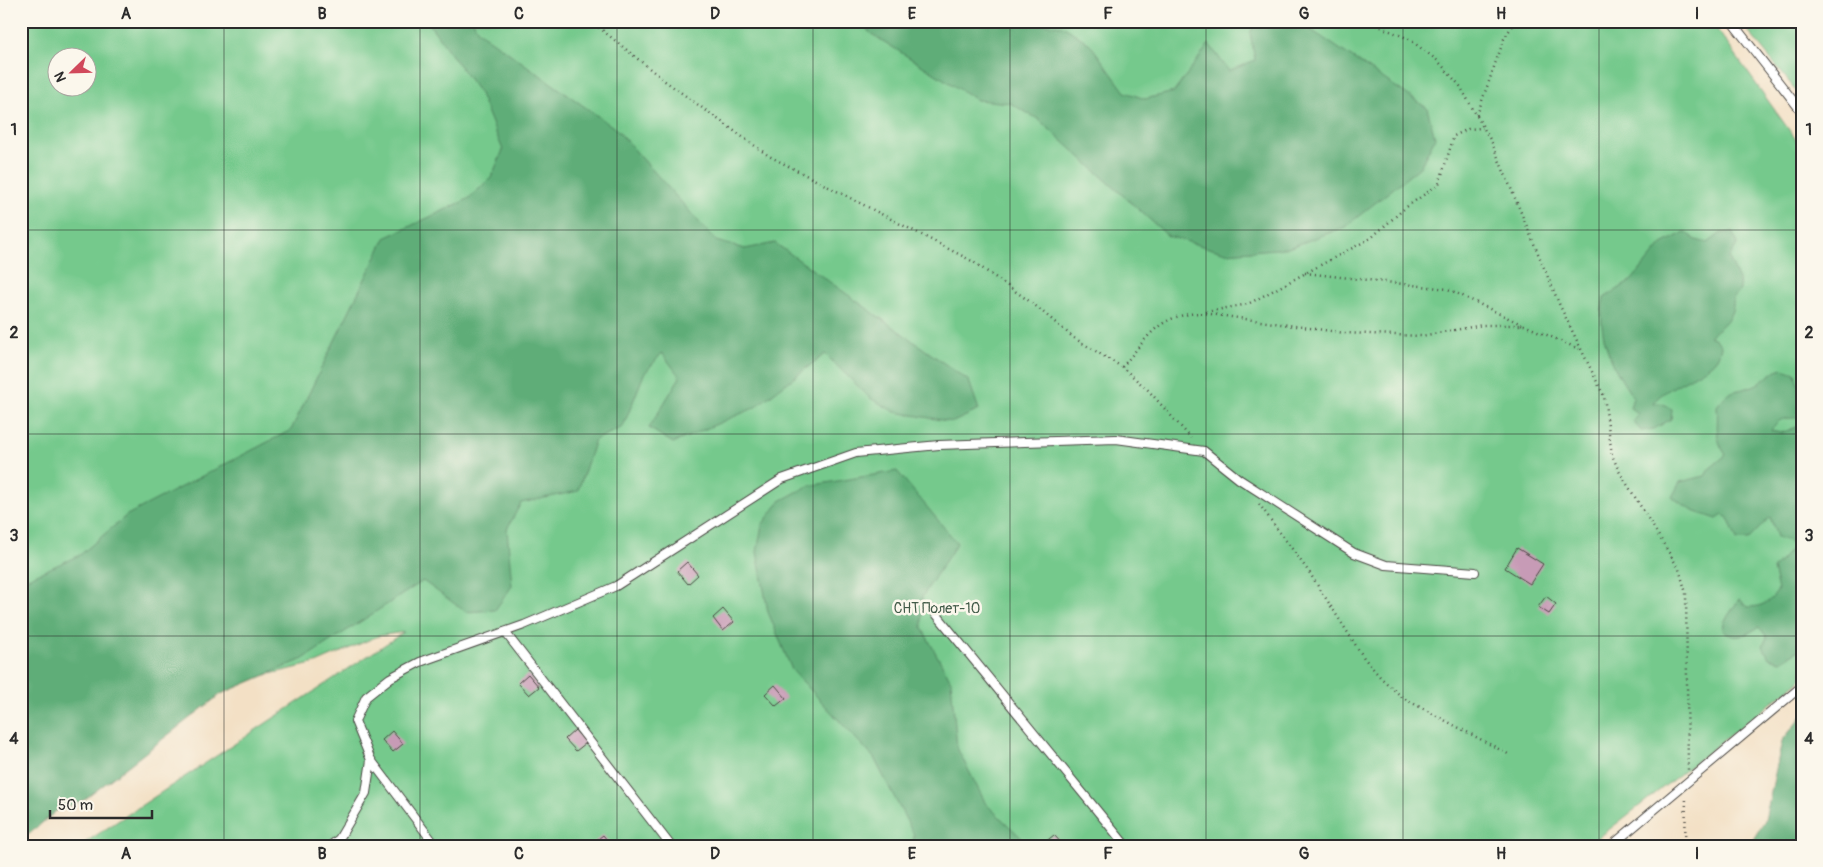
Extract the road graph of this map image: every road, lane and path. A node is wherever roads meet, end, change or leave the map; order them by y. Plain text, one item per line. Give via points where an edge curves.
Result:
1 (591, 21) edge
2 (1367, 21) edge
3 (1515, 21) edge
4 (1732, 21) edge
5 (1802, 112) edge
6 (1477, 116) junction
7 (1484, 128) junction
8 (1306, 273) junction
9 (1202, 313) junction
10 (1524, 325) junction
11 (1581, 349) junction
12 (1122, 367) junction
13 (1204, 452) junction
14 (1257, 502) dead end
15 (1475, 572) dead end
16 (933, 610) dead end
17 (505, 632) junction
18 (1802, 686) edge
19 (1510, 755) dead end
20 (371, 760) junction
21 (1688, 779) junction
22 (330, 846) edge
23 (436, 846) edge
24 (671, 846) edge
25 (1126, 846) edge
26 (1611, 846) edge
27 (1685, 846) edge

1 - 12 path via 665,81 770,156 972,261 1032,303 1074,338
2 - 6 path via 1410,39 1438,61 1460,86
3 - 6 path via 1504,39
4 - 5 lane
6 - 7 path
7 - 8 path via 1468,129 1454,136 1439,184 1370,238
7 - 11 path
8 - 9 path via 1248,304
8 - 10 path via 1448,289
9 - 10 path via 1364,334 1421,336 1483,325
9 - 12 path via 1182,314 1160,324
10 - 11 path
11 - 21 path via 1604,396 1612,455 1679,569 1686,593
12 - 13 path via 1148,390
13 - 15 lane via 1354,553 1386,564
13 - 17 lane via 1116,439 939,445 856,453 782,479 616,586
14 - 19 path via 1309,572 1364,658 1382,678 1403,698
16 - 25 lane
17 - 20 lane via 420,662 390,678 366,697 355,721
17 - 24 lane
18 - 21 lane
20 - 22 lane via 366,793 339,839
20 - 23 lane
21 - 26 lane
21 - 27 path

